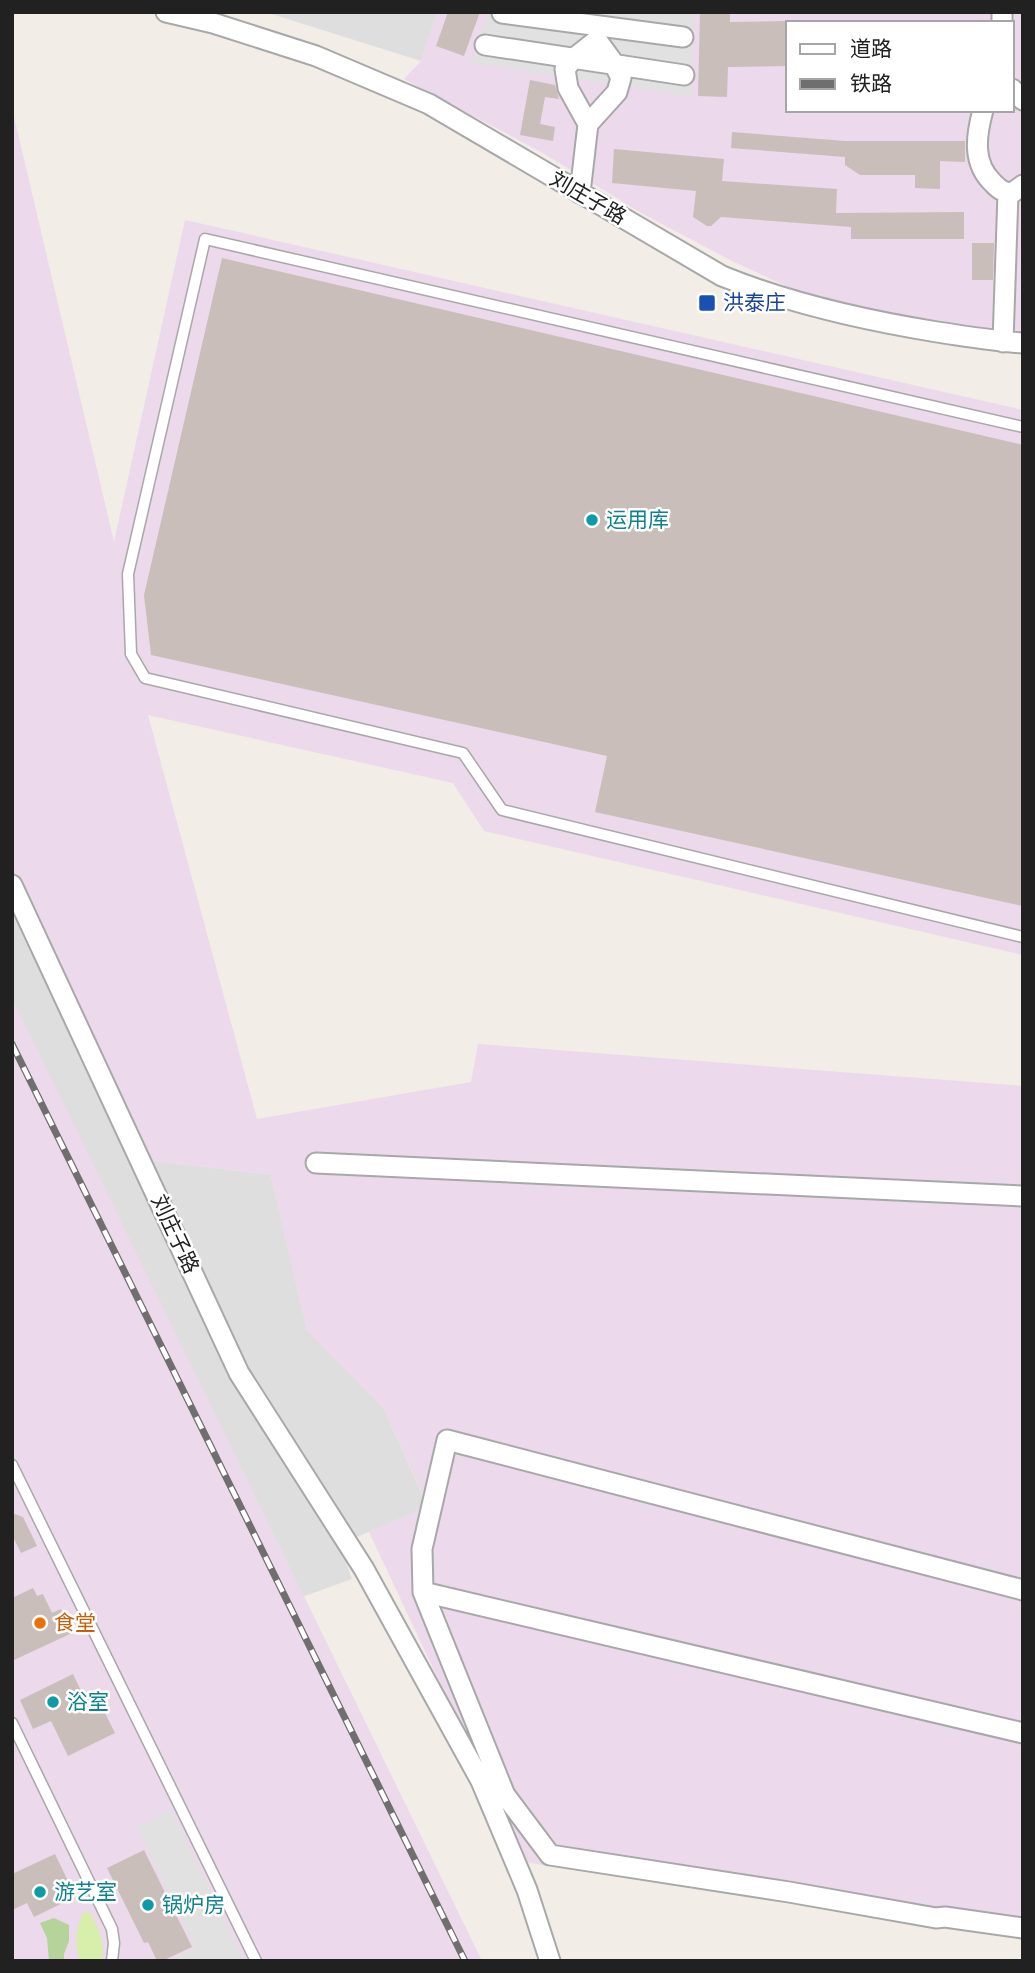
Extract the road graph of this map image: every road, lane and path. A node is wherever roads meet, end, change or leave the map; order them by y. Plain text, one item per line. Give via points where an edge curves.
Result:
1 (166, 12) edge
2 (502, 13) edge
3 (599, 26) edge
4 (683, 37) dead end
5 (485, 45) dead end
6 (574, 58) junction
7 (614, 64) junction
8 (684, 75) dead end
9 (982, 112) edge
10 (588, 124) junction
11 (1015, 189) edge
12 (580, 193) junction
13 (1013, 342) edge
14 (1023, 427) edge
15 (12, 884) edge
16 (1023, 937) edge
17 (316, 1163) dead end
18 (1023, 1196) edge
19 (12, 1465) edge
20 (1023, 1590) edge
21 (422, 1592) junction
22 (12, 1723) edge
23 (1023, 1733) edge
24 (1023, 1928) edge
25 (112, 1961) edge
26 (256, 1961) edge
27 (550, 1961) edge

1 - 12 street, 刘庄子路 via 316,56 429,104
2 - 3 street
3 - 4 street
3 - 6 street
3 - 7 street
5 - 6 street
6 - 7 street
6 - 10 street via 565,69 568,88
7 - 8 street
7 - 10 street via 621,78 617,92
9 - 11 street via 977,156 984,174 1003,192
10 - 12 street
11 - 13 street
12 - 13 street, 刘庄子路 via 722,276 766,294 894,324
14 - 16 lane via 205,239 128,574 131,654 145,678 463,753 502,810
15 - 27 street, 刘庄子路 via 239,1373 364,1569 481,1781 527,1890
17 - 18 street
19 - 26 lane
20 - 21 street via 447,1440 422,1549
21 - 23 street
21 - 24 street via 505,1795 550,1855
22 - 25 lane via 112,1929

